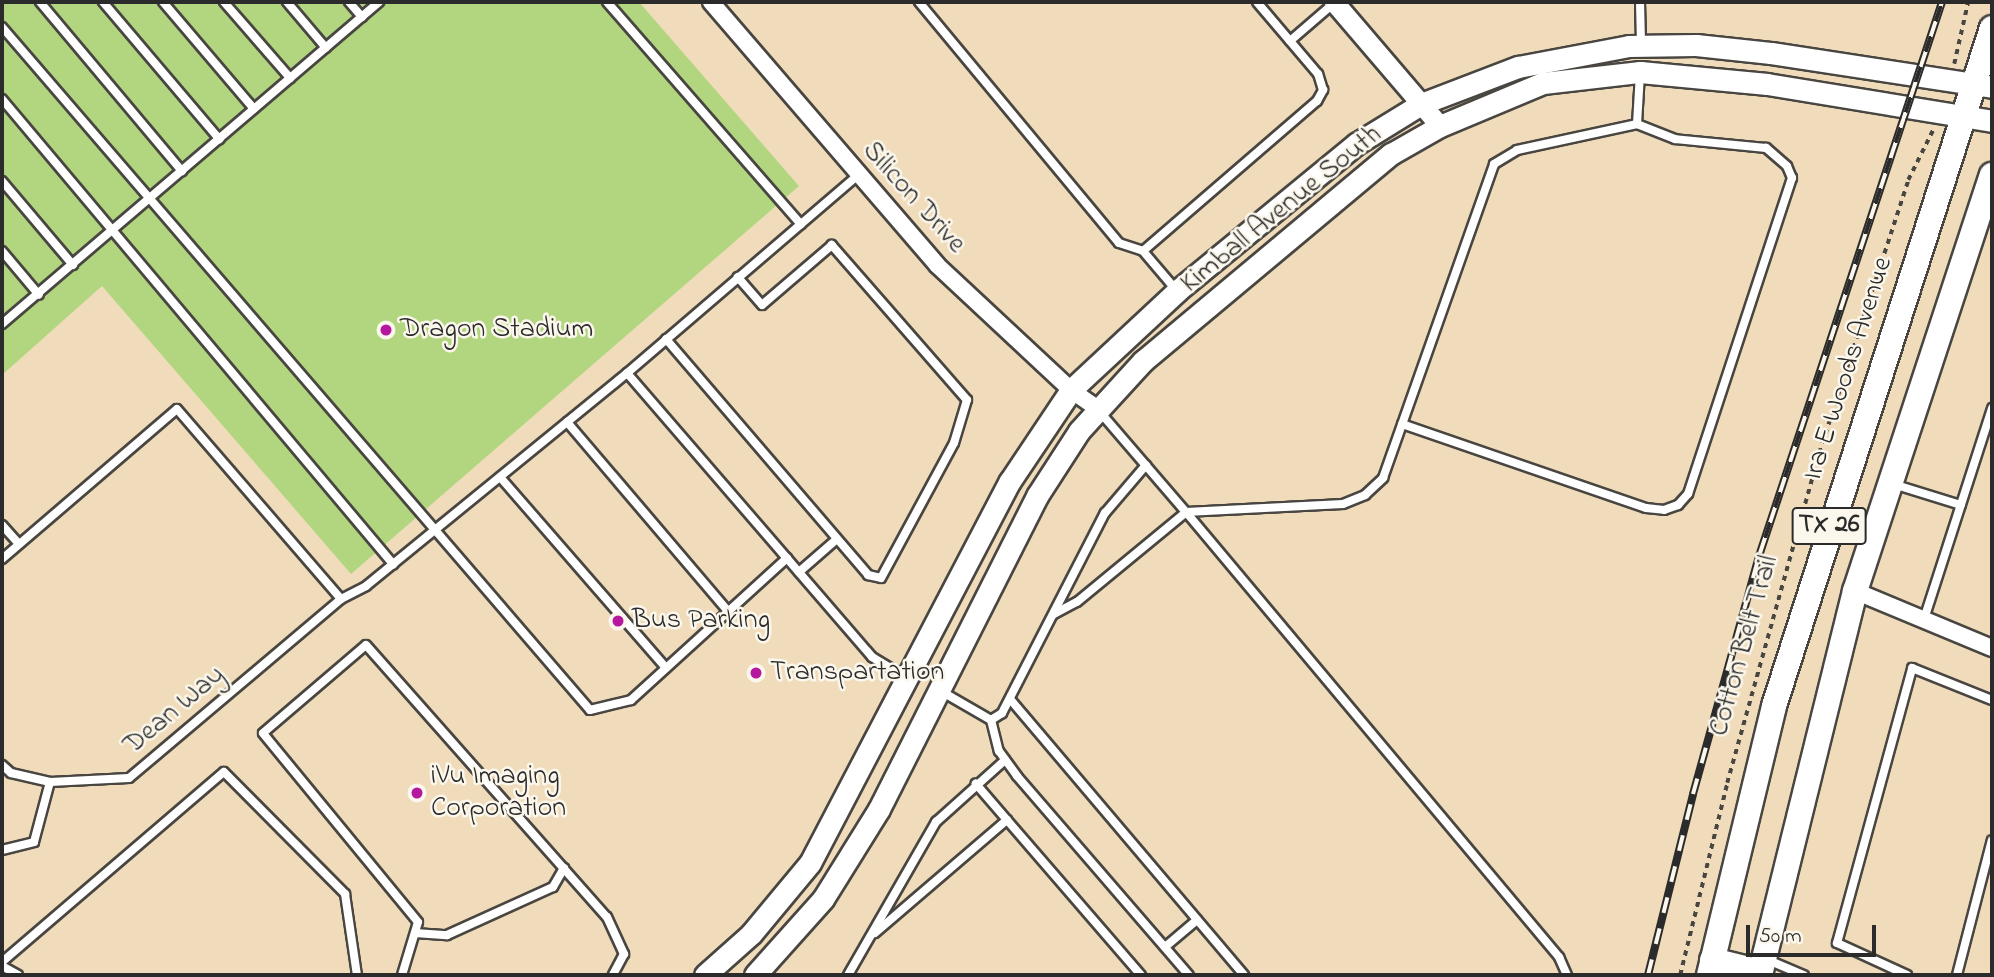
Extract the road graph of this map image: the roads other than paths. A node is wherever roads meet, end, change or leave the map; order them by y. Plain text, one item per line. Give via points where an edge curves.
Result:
1 (40, 2) edge
2 (103, 2) edge
3 (163, 2) edge
4 (224, 2) edge
5 (287, 2) edge
6 (349, 2) edge
7 (379, 2) edge
8 (607, 2) edge
9 (710, 2) edge
10 (919, 2) edge
11 (1257, 2) edge
12 (1334, 2) edge
13 (1640, 2) edge
14 (362, 17) junction
15 (2, 27) edge
16 (1992, 27) edge
17 (1290, 41) junction
18 (1641, 46) junction
19 (326, 48) junction
20 (1640, 72) junction
21 (290, 78) junction
22 (1983, 85) edge
23 (2, 99) edge
24 (1421, 104) junction
25 (254, 109) junction
26 (1965, 117) junction
27 (1992, 121) edge
28 (1637, 124) junction
29 (1440, 126) junction
30 (219, 139) junction
31 (182, 171) junction
32 (1992, 175) edge
33 (858, 176) junction
34 (2, 181) edge
35 (151, 198) junction
36 (801, 224) junction
37 (111, 233) junction
38 (2, 251) edge
39 (1143, 251) junction
40 (73, 265) junction
41 (738, 277) junction
42 (1177, 291) junction
43 (39, 295) junction
44 (2, 324) edge
45 (666, 339) junction
46 (627, 373) junction
47 (1071, 390) junction
48 (1097, 408) junction
49 (1992, 408) edge
50 (567, 422) junction
51 (1402, 424) junction
52 (1146, 464) junction
53 (500, 477) junction
54 (1889, 483) junction
55 (1961, 505) junction
56 (1186, 512) junction
57 (2, 525) edge
58 (433, 532) junction
59 (837, 539) junction
60 (19, 544) junction
61 (787, 558) junction
62 (2, 559) edge
63 (393, 564) junction
64 (799, 572) junction
65 (1855, 591) junction
66 (341, 599) junction
67 (728, 611) junction
68 (1054, 614) junction
69 (1924, 619) junction
70 (1992, 648) edge
71 (666, 668) junction
72 (910, 679) junction
73 (939, 691) junction
74 (1010, 699) junction
75 (1992, 700) edge
76 (991, 720) junction
77 (1005, 760) junction
78 (2, 765) edge
79 (50, 782) junction
80 (976, 784) junction
81 (1007, 820) junction
82 (1992, 840) edge
83 (2, 850) edge
84 (564, 868) junction
85 (1197, 920) junction
86 (415, 933) junction
87 (870, 938) junction
88 (1165, 947) junction
89 (729, 954) junction
90 (2, 964) edge
91 (1710, 968) edge
92 (1762, 968) edge
93 (18, 975) edge
94 (357, 975) edge
95 (402, 975) edge
96 (613, 975) edge
97 (705, 975) edge
98 (749, 975) edge
99 (755, 975) edge
100 (848, 975) edge
101 (1141, 975) edge
102 (1189, 975) edge
103 (1244, 975) edge
104 (1567, 975) edge
105 (1804, 975) edge
106 (1907, 975) edge
107 (1957, 975) edge

1 - 31 lane
2 - 30 lane
3 - 25 lane
4 - 21 lane
5 - 19 lane
6 - 14 lane
7 - 14 lane
8 - 36 lane
9 - 33 street, Silicon Drive
10 - 39 lane via 1119,243
11 - 17 lane
12 - 17 lane
12 - 24 street
13 - 18 lane
14 - 19 lane
15 - 35 lane
16 - 22 main road, Ira E Woods Avenue / TX 26
17 - 39 lane via 1318,75 1323,90 1317,101
18 - 20 main road
18 - 22 main road, Kimball Avenue South via 1696,45 1772,53
18 - 24 main road, Kimball Avenue South via 1517,67
19 - 21 lane
20 - 26 main road, Kimball Avenue South via 1767,84
20 - 28 lane
20 - 29 main road, Kimball Avenue South via 1543,83
21 - 25 lane
22 - 26 main road, Ira E Woods Avenue / TX 26
23 - 37 lane via 99,212
24 - 29 street
24 - 42 main road, Kimball Avenue South via 1325,167
25 - 30 lane
26 - 27 main road, Kimball Avenue South
26 - 91 main road, Ira E Woods Avenue / TX 26 via 1829,524 1774,706
28 - 51 lane via 1517,149 1494,164
28 - 51 lane via 1675,139 1766,148 1787,166 1791,178 1688,494 1678,505 1664,510 1646,508
29 - 48 main road, Kimball Avenue South via 1391,154 1331,201 1143,361
30 - 31 lane
31 - 35 lane
32 - 54 main road, TX 26
33 - 36 lane, Dean Way
33 - 47 street, Silicon Drive via 937,265
34 - 40 lane
35 - 37 lane
35 - 58 lane
36 - 41 lane, Dean Way
37 - 40 lane
37 - 63 lane
38 - 43 lane
39 - 42 lane
40 - 43 lane
41 - 45 lane, Dean Way
41 - 59 lane via 762,305 832,245 967,400 954,443 881,578 868,575
42 - 47 main road, Kimball Avenue South
43 - 44 lane
45 - 46 lane, Dean Way
45 - 59 lane
46 - 50 lane, Dean Way
46 - 61 lane
47 - 48 street, Silicon Drive
47 - 72 main road, Kimball Avenue South via 1010,481
48 - 52 lane
48 - 73 main road, Kimball Avenue South via 1037,496
49 - 55 lane
50 - 53 lane, Dean Way
50 - 67 lane
51 - 56 lane via 1383,478 1364,495 1343,504
52 - 56 lane
52 - 68 lane via 1105,513
53 - 58 lane, Dean Way
53 - 71 lane
54 - 55 lane
54 - 65 main road, TX 26
55 - 69 lane
56 - 68 lane via 1077,602
56 - 104 lane via 1550,947
57 - 60 lane
58 - 63 lane, Dean Way
58 - 71 lane via 590,710 631,700
59 - 64 lane
60 - 62 lane
60 - 66 lane via 177,409
61 - 64 lane
61 - 67 lane
63 - 66 lane, Dean Way
64 - 72 lane via 872,657
65 - 69 street
65 - 92 main road, TX 26
66 - 79 lane, Dean Way via 129,778
67 - 71 lane
68 - 74 lane
69 - 70 street
72 - 73 main road
72 - 89 main road, Kimball Avenue South via 810,863
73 - 76 lane
73 - 99 main road, Kimball Avenue South via 885,799 823,899
74 - 76 lane
74 - 85 lane
75 - 106 lane via 1912,668 1837,943
76 - 77 lane
77 - 80 lane
77 - 88 lane
78 - 79 lane, Dean Way via 11,773
79 - 83 lane via 34,842
80 - 81 lane
80 - 87 lane via 936,822
81 - 87 lane
81 - 101 lane
82 - 107 lane
84 - 86 lane via 553,887 447,936
84 - 86 lane via 366,645 263,733 418,922
84 - 96 lane via 607,917 624,954
85 - 88 lane
85 - 103 lane
86 - 95 lane
87 - 100 lane
88 - 102 lane
89 - 97 main road, Kimball Avenue South
89 - 98 main road
90 - 93 lane
90 - 94 lane via 225,772 345,894
91 - 92 main road
92 - 105 lane

